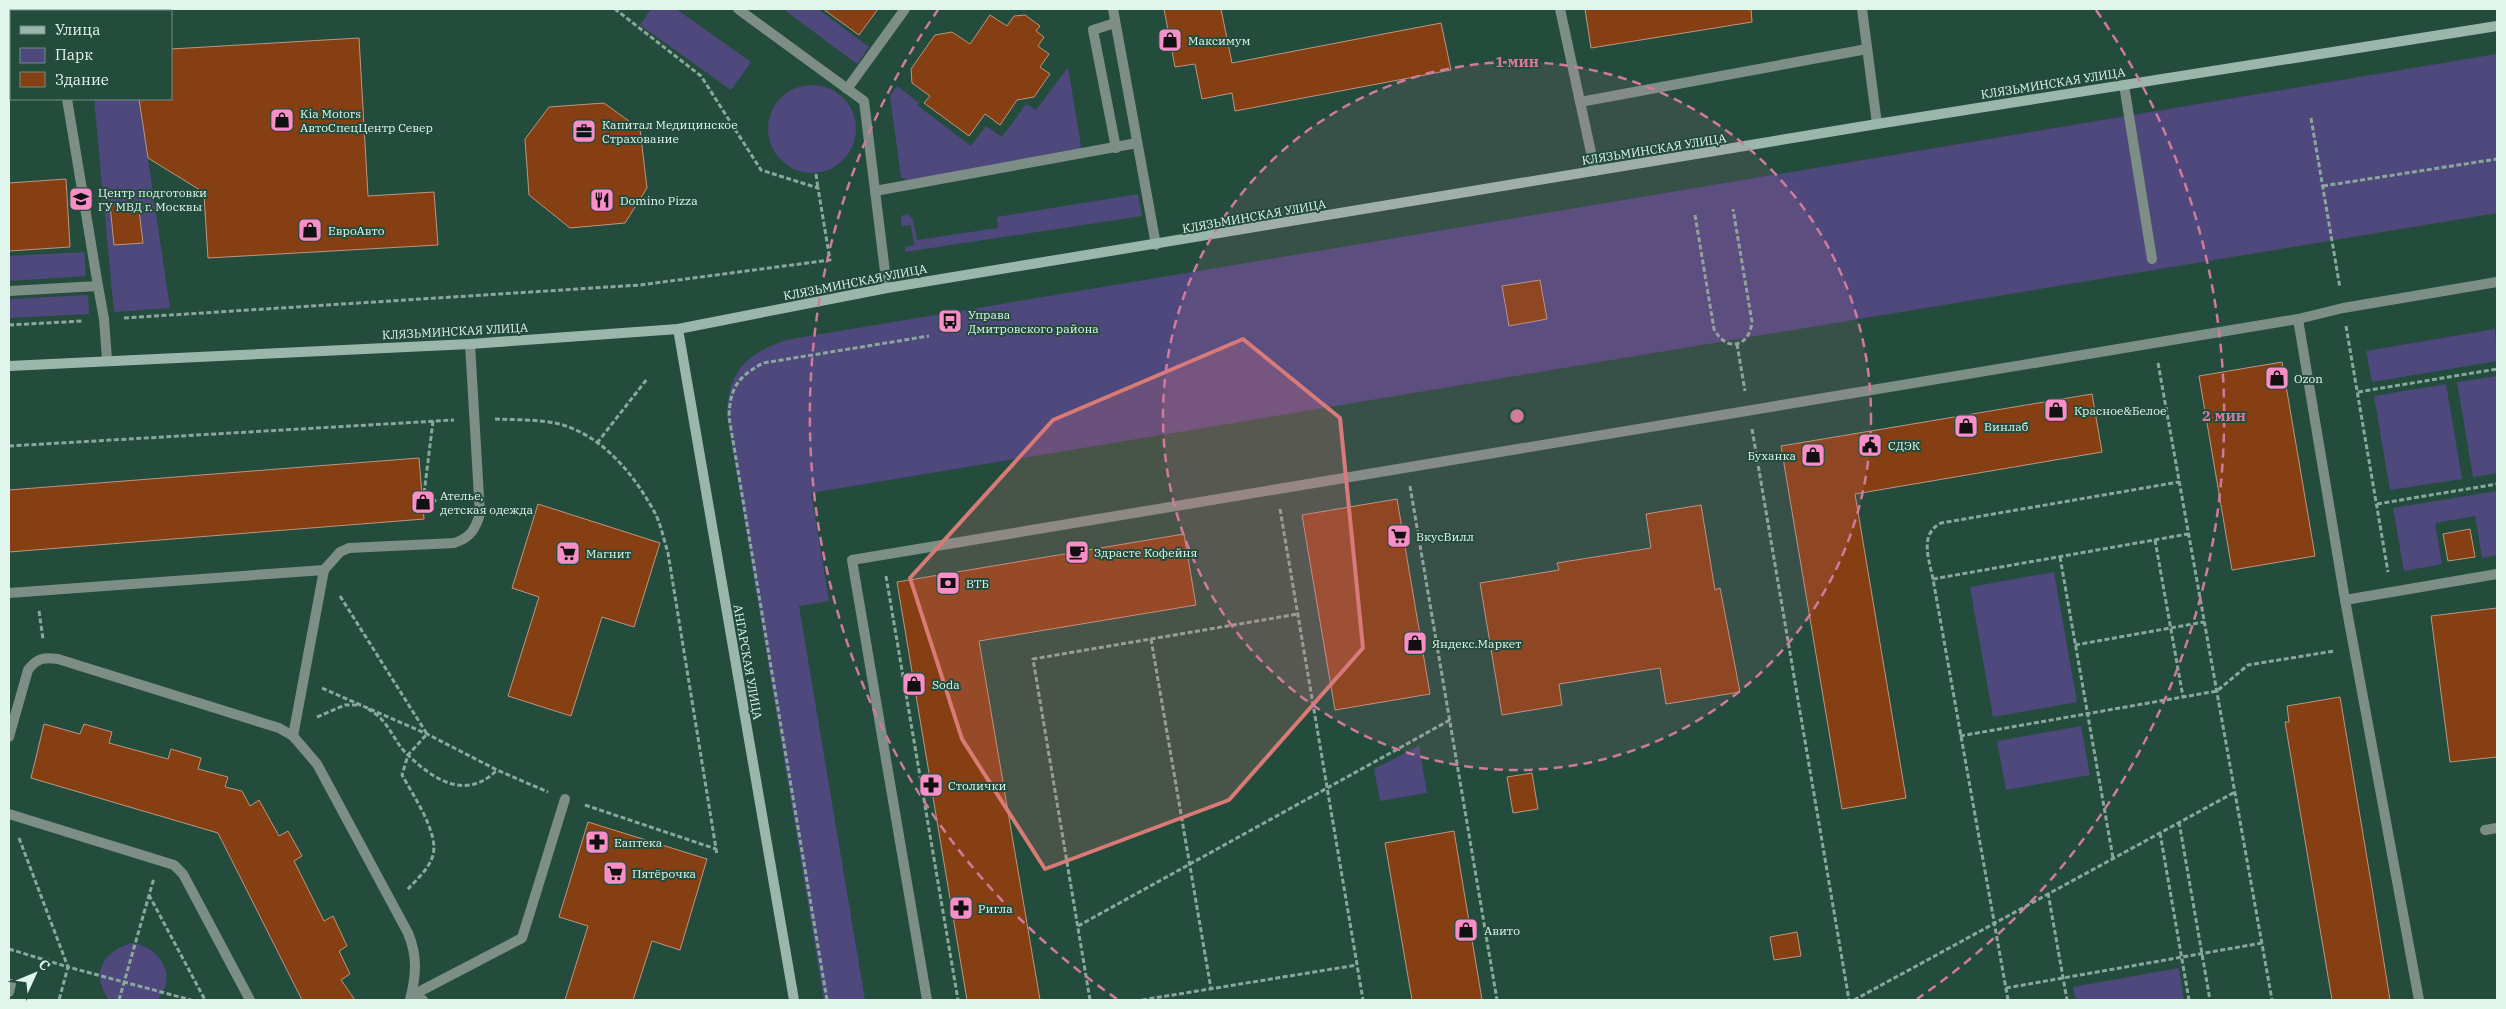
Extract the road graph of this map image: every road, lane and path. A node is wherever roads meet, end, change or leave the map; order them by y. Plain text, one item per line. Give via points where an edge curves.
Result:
1 (615, 9) edge
2 (738, 9) edge
3 (905, 9) edge
4 (1113, 9) edge
5 (1560, 9) edge
6 (1862, 9) edge
7 (1115, 23) junction
8 (2497, 26) edge
9 (1867, 49) junction
10 (2124, 85) junction
11 (847, 89) junction
12 (67, 100) edge
13 (1580, 102) junction
14 (2311, 118) dead end
15 (1877, 124) junction
16 (1137, 143) junction
17 (1116, 148) junction
18 (2497, 159) edge
19 (1595, 171) junction
20 (816, 174) dead end
21 (2322, 186) junction
22 (818, 188) junction
23 (875, 191) junction
24 (1733, 209) dead end
25 (1695, 215) dead end
26 (1156, 245) junction
27 (2152, 259) dead end
28 (2337, 274) dead end
29 (2497, 282) edge
30 (98, 286) junction
31 (888, 288) junction
32 (9, 291) edge
33 (104, 319) junction
34 (2298, 319) junction
35 (9, 325) edge
36 (678, 329) junction
37 (929, 336) dead end
38 (470, 344) junction
39 (1737, 344) junction
40 (2350, 349) dead end
41 (107, 359) junction
42 (9, 366) edge
43 (2497, 369) edge
44 (647, 379) dead end
45 (2161, 382) dead end
46 (2358, 392) junction
47 (1748, 410) junction
48 (433, 421) dead end
49 (597, 442) dead end
50 (1407, 467) junction
51 (2179, 482) junction
52 (2497, 484) edge
53 (1277, 489) junction
54 (479, 496) junction
55 (2377, 504) junction
56 (2188, 534) junction
57 (2156, 540) junction
58 (2060, 557) junction
59 (324, 570) junction
60 (2497, 574) edge
61 (886, 576) dead end
62 (1933, 579) junction
63 (37, 591) junction
64 (2392, 592) junction
65 (9, 593) edge
66 (2345, 600) junction
67 (1298, 614) junction
68 (2204, 622) junction
69 (2171, 628) junction
70 (1151, 639) junction
71 (2075, 645) junction
72 (2354, 648) junction
73 (45, 657) junction
74 (303, 680) junction
75 (2216, 691) junction
76 (2183, 697) junction
77 (363, 705) junction
78 (2088, 714) junction
79 (1450, 720) junction
80 (427, 734) junction
81 (293, 736) junction
82 (1960, 736) junction
83 (9, 737) edge
84 (408, 755) junction
85 (497, 770) junction
86 (1327, 788) junction
87 (2235, 792) junction
88 (565, 799) junction
89 (9, 814) edge
90 (2179, 822) junction
91 (2497, 828) edge
92 (2485, 830) dead end
93 (2160, 833) junction
94 (717, 855) dead end
95 (2113, 858) junction
96 (159, 861) junction
97 (1189, 864) junction
98 (2048, 894) junction
99 (149, 895) junction
100 (392, 904) junction
101 (1994, 923) junction
102 (1078, 926) junction
103 (2262, 943) junction
104 (9, 949) edge
105 (2203, 953) junction
106 (2182, 957) junction
107 (1357, 965) junction
108 (68, 967) junction
109 (2063, 978) junction
110 (124, 982) junction
111 (9, 984) edge
112 (2006, 988) junction
113 (1211, 989) junction
114 (9, 992) edge
115 (410, 998) edge
116 (59, 1000) edge
117 (119, 1000) edge
118 (191, 1000) edge
119 (205, 1000) edge
120 (250, 1000) edge
121 (424, 1000) edge
122 (794, 1000) edge
123 (828, 1000) edge
124 (927, 1000) edge
125 (958, 1000) edge
126 (1090, 1000) edge
127 (1142, 1000) edge
128 (1363, 1000) edge
129 (1497, 1000) edge
130 (1849, 1000) edge
131 (1854, 1000) edge
132 (2008, 1000) edge
133 (2067, 1000) edge
134 (2190, 1000) edge
135 (2210, 1000) edge
136 (2272, 1000) edge
137 (2419, 1000) edge

1 - 22 path via 701,76 761,170
2 - 11 lane
3 - 11 lane
4 - 7 lane
5 - 13 lane
6 - 9 lane
7 - 16 lane
7 - 17 lane via 1093,30
8 - 10 street, КЛЯЗЬМИНСКАЯ УЛИЦА
9 - 13 lane
9 - 15 lane
10 - 15 street, КЛЯЗЬМИНСКАЯ УЛИЦА
10 - 27 lane
11 - 23 lane via 864,101
12 - 30 lane
13 - 19 lane
14 - 21 path
15 - 19 street, КЛЯЗЬМИНСКАЯ УЛИЦА
16 - 17 lane
16 - 26 lane
17 - 23 lane
18 - 21 path
19 - 26 street, КЛЯЗЬМИНСКАЯ УЛИЦА
20 - 22 path
21 - 28 path
22 - 33 path via 830,260 640,285
23 - 31 lane
24 - 39 path via 1752,322 1751,332
25 - 39 path via 1714,329 1726,343
26 - 31 street, КЛЯЗЬМИНСКАЯ УЛИЦА
29 - 34 lane via 2343,308
30 - 32 lane
30 - 33 lane
31 - 36 street, КЛЯЗЬМИНСКАЯ УЛИЦА
33 - 35 path
33 - 41 lane
34 - 47 lane
34 - 66 lane
36 - 38 street, КЛЯЗЬМИНСКАЯ УЛИЦА
36 - 122 street, АНГАРСКАЯ УЛИЦА
37 - 123 path via 763,363 747,372 737,383 729,404
38 - 41 street, КЛЯЗЬМИНСКАЯ УЛИЦА
38 - 54 lane
39 - 47 path
40 - 46 path
41 - 42 street, КЛЯЗЬМИНСКАЯ УЛИЦА
43 - 46 path
44 - 49 path
45 - 51 path
46 - 55 path
47 - 50 lane
47 - 130 path
48 - 54 path via 423,502
50 - 53 lane
50 - 79 path
51 - 56 path
51 - 62 path via 1941,523 1928,534
52 - 55 path
53 - 67 path
53 - 124 lane via 852,560
54 - 59 lane via 480,514 476,527 467,538 454,543 349,548 340,552
55 - 64 path
56 - 57 path
56 - 68 path
57 - 58 path
57 - 69 path
58 - 62 path
58 - 71 path
59 - 63 lane
59 - 74 lane
59 - 80 path
60 - 64 lane
61 - 125 path
62 - 82 path
63 - 65 lane
63 - 73 path
64 - 66 lane
66 - 72 lane
67 - 70 path
67 - 86 path
68 - 69 path
68 - 75 path
69 - 71 path
69 - 76 path
70 - 97 path
70 - 102 path via 1033,659
71 - 78 path
72 - 75 path via 2248,665
72 - 137 lane
73 - 81 lane via 270,725
73 - 83 lane via 35,661 28,670
74 - 77 path
74 - 81 lane
75 - 76 path
75 - 87 path
76 - 78 path
77 - 80 path
77 - 81 path via 345,705 317,717
77 - 84 path via 382,720
78 - 82 path
78 - 95 path
79 - 86 path
79 - 129 path
80 - 84 path
80 - 85 path
81 - 100 lane via 317,764
82 - 101 path
84 - 85 path via 442,782 457,786 473,785 488,779
84 - 100 path via 402,775 427,820 433,855 424,872
85 - 88 path
86 - 97 path
86 - 107 path
87 - 90 path
87 - 103 path
88 - 94 path via 716,849
88 - 115 lane via 522,938
89 - 96 lane
89 - 108 path
90 - 93 path
90 - 105 path
91 - 92 lane
93 - 95 path
93 - 106 path
95 - 98 path
96 - 99 path
96 - 120 lane via 174,865 183,874
97 - 102 path
97 - 113 path
98 - 101 path
98 - 109 path
99 - 110 path
99 - 119 path
100 - 115 lane via 415,950 416,970
101 - 112 path
101 - 131 path
102 - 126 path
103 - 105 path
103 - 136 path
104 - 108 path
105 - 106 path
105 - 135 path
106 - 109 path
106 - 134 path
107 - 113 path
107 - 128 path
108 - 110 path
108 - 116 path
109 - 112 path
109 - 133 path
110 - 117 path
110 - 118 path
111 - 114 lane
112 - 132 path
113 - 127 path
115 - 121 lane

